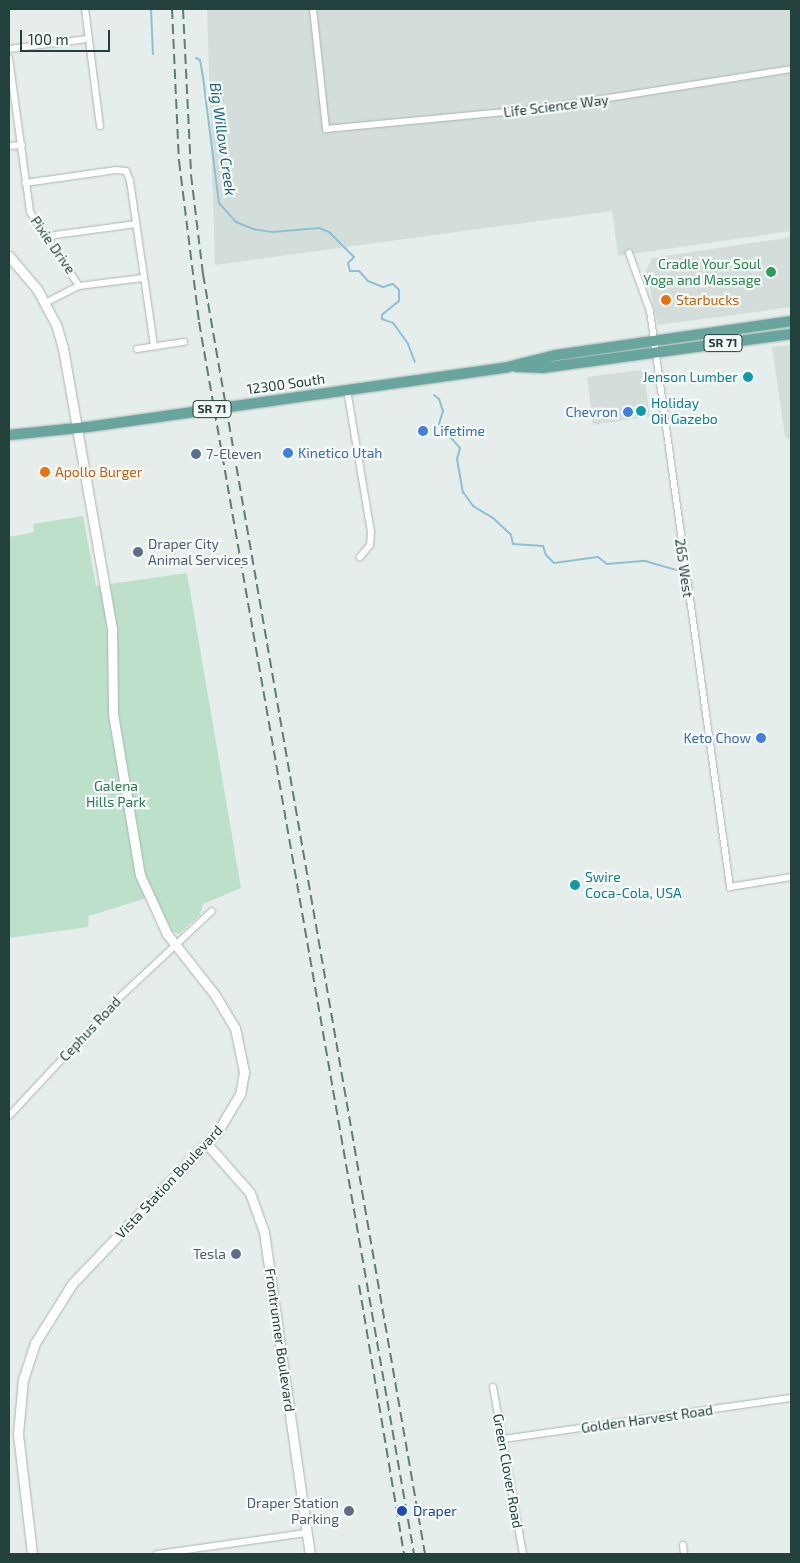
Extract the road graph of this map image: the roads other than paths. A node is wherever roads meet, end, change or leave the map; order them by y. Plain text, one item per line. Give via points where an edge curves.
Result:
1 (85, 9) edge
2 (313, 9) edge
3 (87, 39) junction
4 (9, 49) edge
5 (9, 58) edge
6 (791, 69) edge
7 (784, 72) junction
8 (791, 75) edge
9 (100, 126) dead end
10 (22, 145) junction
11 (9, 146) edge
12 (25, 183) junction
13 (136, 224) junction
14 (48, 239) junction
15 (629, 252) dead end
16 (9, 256) edge
17 (143, 278) junction
18 (79, 286) junction
19 (45, 303) junction
20 (791, 321) edge
21 (791, 334) edge
22 (654, 341) junction
23 (184, 342) dead end
24 (154, 346) junction
25 (137, 349) dead end
26 (656, 353) junction
27 (508, 367) junction
28 (346, 390) junction
29 (76, 429) junction
30 (9, 436) edge
31 (360, 557) dead end
32 (791, 878) edge
33 (212, 911) dead end
34 (175, 945) junction
35 (9, 1116) edge
36 (207, 1144) junction
37 (493, 1387) dead end
38 (791, 1398) edge
39 (503, 1439) junction
40 (307, 1532) junction
41 (683, 1545) dead end
42 (32, 1554) edge
43 (157, 1554) edge
44 (310, 1554) edge
45 (523, 1554) edge
46 (684, 1554) edge

1 - 3 street
2 - 7 street, Life Science Way via 326,129 539,110
3 - 4 street
3 - 9 street
5 - 10 street, Pixie Drive
6 - 7 street, Life Science Way
7 - 8 street
10 - 11 street
10 - 12 street, Pixie Drive
12 - 13 street via 122,170 129,176
12 - 14 street, Pixie Drive via 33,220
13 - 14 street via 55,235
13 - 17 street
14 - 18 street, Pixie Drive
15 - 22 street, 265 West via 650,311
16 - 19 street, Vista Station Boulevard
17 - 18 street
17 - 24 street
18 - 19 street
19 - 29 street, Vista Station Boulevard via 63,348
20 - 22 main road, 12300 South / SR 71
21 - 26 main road, 12300 South / SR 71
22 - 26 street, 265 West
22 - 27 main road, 12300 South / SR 71 via 556,355
23 - 24 street
24 - 25 street
26 - 27 main road, 12300 South / SR 71 via 542,368
26 - 32 street, 265 West via 730,887
27 - 28 main road, 12300 South / SR 71
28 - 29 main road, 12300 South / SR 71
28 - 31 street via 371,532 370,545
29 - 30 main road, 12300 South / SR 71
29 - 34 street, Vista Station Boulevard via 112,628 113,714 140,875 148,898
33 - 34 street, Cephus Road
34 - 35 street, Cephus Road via 119,998
34 - 36 street, Vista Station Boulevard via 224,1008 235,1028 243,1057 240,1094 232,1112
36 - 40 street, Frontrunner Boulevard via 250,1193 264,1232
36 - 42 street, Vista Station Boulevard via 72,1284 34,1343 24,1379 18,1434
37 - 39 street, Green Clover Road
38 - 39 street, Golden Harvest Road
39 - 45 street, Green Clover Road
40 - 43 street
40 - 44 street, Frontrunner Boulevard
41 - 46 street

